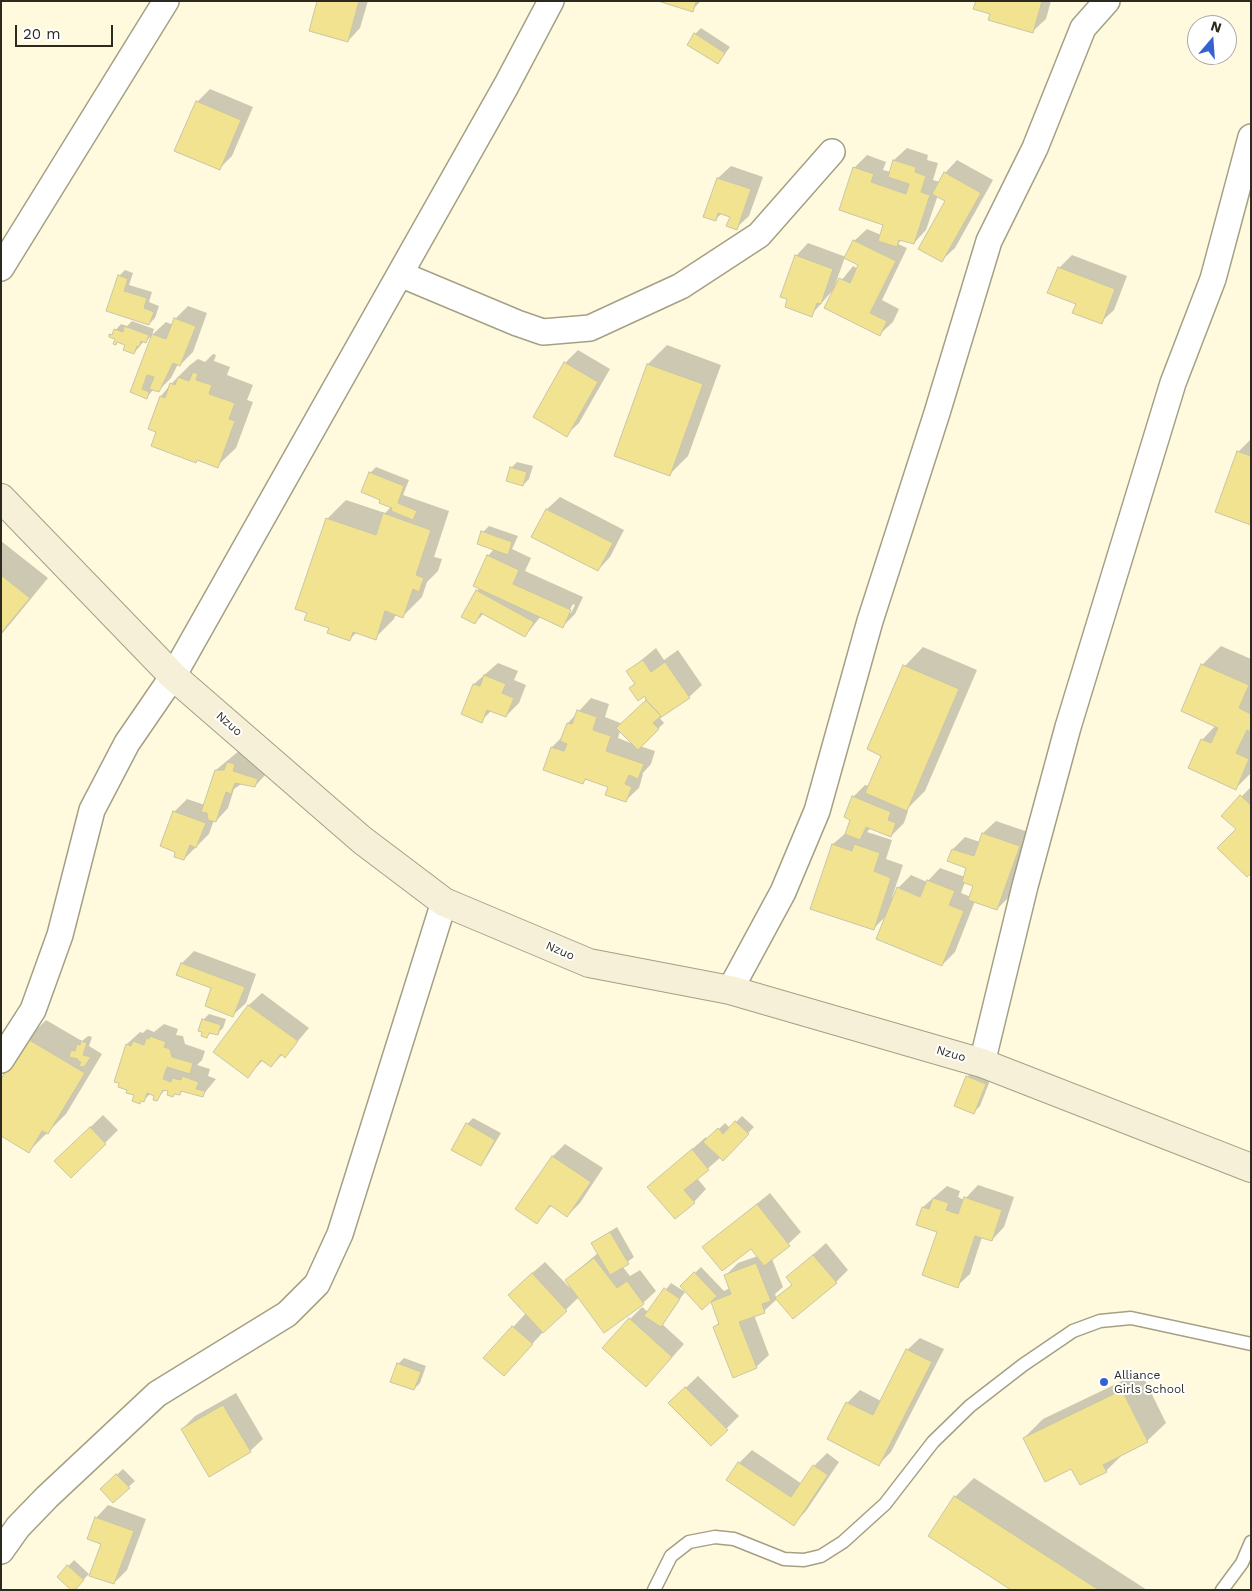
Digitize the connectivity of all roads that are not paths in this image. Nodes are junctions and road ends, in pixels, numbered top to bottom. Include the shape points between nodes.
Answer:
1 (166, 1) edge
2 (551, 1) edge
3 (1107, 1) edge
4 (1251, 137) edge
5 (832, 152) dead end
6 (1, 268) edge
7 (400, 274) junction
8 (1, 498) edge
9 (173, 676) junction
10 (444, 902) junction
11 (730, 990) junction
12 (1, 1060) edge
13 (982, 1063) junction
14 (1251, 1168) edge
15 (1251, 1344) edge
16 (1251, 1542) edge
17 (1, 1551) edge
18 (654, 1590) edge
19 (1222, 1590) edge

1 - 6 street
2 - 7 street
3 - 11 street via 1083,28 1035,148 989,241 938,413 870,620 818,811 783,892
4 - 13 street via 1213,280 1173,383 1068,727
5 - 7 street via 759,235 681,286 590,328 543,332
7 - 9 street
8 - 9 street, Nzuo
9 - 10 street, Nzuo via 362,840
9 - 12 street via 127,743 92,810 60,935 47,972 33,1010
10 - 11 street, Nzuo via 589,963
10 - 17 street via 340,1234 317,1284 287,1314 157,1394 18,1526
11 - 13 street, Nzuo
13 - 14 street, Nzuo
15 - 18 lane via 1131,1318 1100,1321 1073,1331 970,1406 932,1442 884,1504 843,1542 821,1556 804,1560 784,1558 734,1539 715,1537 689,1542 671,1556
16 - 19 lane via 1242,1563

